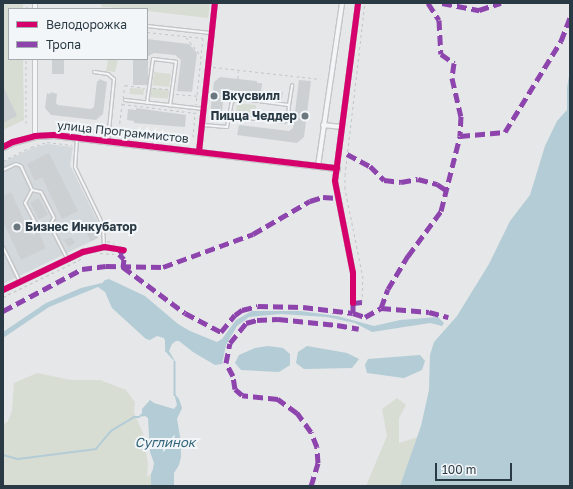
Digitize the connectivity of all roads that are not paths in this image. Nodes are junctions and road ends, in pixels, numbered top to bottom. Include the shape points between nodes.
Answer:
1 (215, 3) edge
2 (342, 3) edge
3 (358, 3) edge
4 (148, 26) edge
5 (212, 33) junction
6 (35, 60) edge
7 (94, 72) dead end
8 (292, 84) dead end
9 (125, 100) dead end
10 (147, 103) junction
11 (290, 105) junction
12 (170, 106) junction
13 (203, 109) junction
14 (230, 116) junction
15 (202, 124) junction
16 (323, 124) junction
17 (342, 127) junction
18 (35, 136) junction
19 (77, 137) junction
20 (108, 141) junction
21 (3, 147) edge
22 (199, 152) junction
23 (318, 166) junction
24 (337, 168) junction
25 (3, 170) edge
26 (32, 190) junction
27 (50, 225) junction
28 (3, 247) edge
29 (104, 247) junction
30 (124, 250) dead end
31 (66, 259) junction
32 (20, 282) junction
33 (3, 290) edge
34 (353, 303) dead end

1 - 5 street
2 - 16 street
3 - 17 street
4 - 5 lane
5 - 13 street
6 - 18 street
7 - 20 lane via 108,74 114,79
8 - 11 lane
9 - 10 lane
10 - 12 lane
10 - 12 lane via 153,59 176,62
11 - 14 lane via 288,120 284,122
11 - 14 lane via 236,98 232,102
12 - 13 lane
13 - 15 street
14 - 15 lane via 229,124 225,127
15 - 22 street
16 - 17 street
16 - 23 street
17 - 24 street
18 - 19 street, улица Программистов
18 - 21 street, улица Программистов
19 - 20 street, улица Программистов
19 - 29 lane via 75,167 102,223
20 - 22 street, улица Программистов
22 - 23 street, улица Программистов
23 - 24 street, улица Программистов
24 - 34 street via 335,181 353,273
25 - 26 lane via 19,165
26 - 27 lane via 41,192 54,218
26 - 27 lane via 25,202 37,226
27 - 31 lane
28 - 32 lane
29 - 30 street
29 - 31 street
31 - 32 street
32 - 33 street

